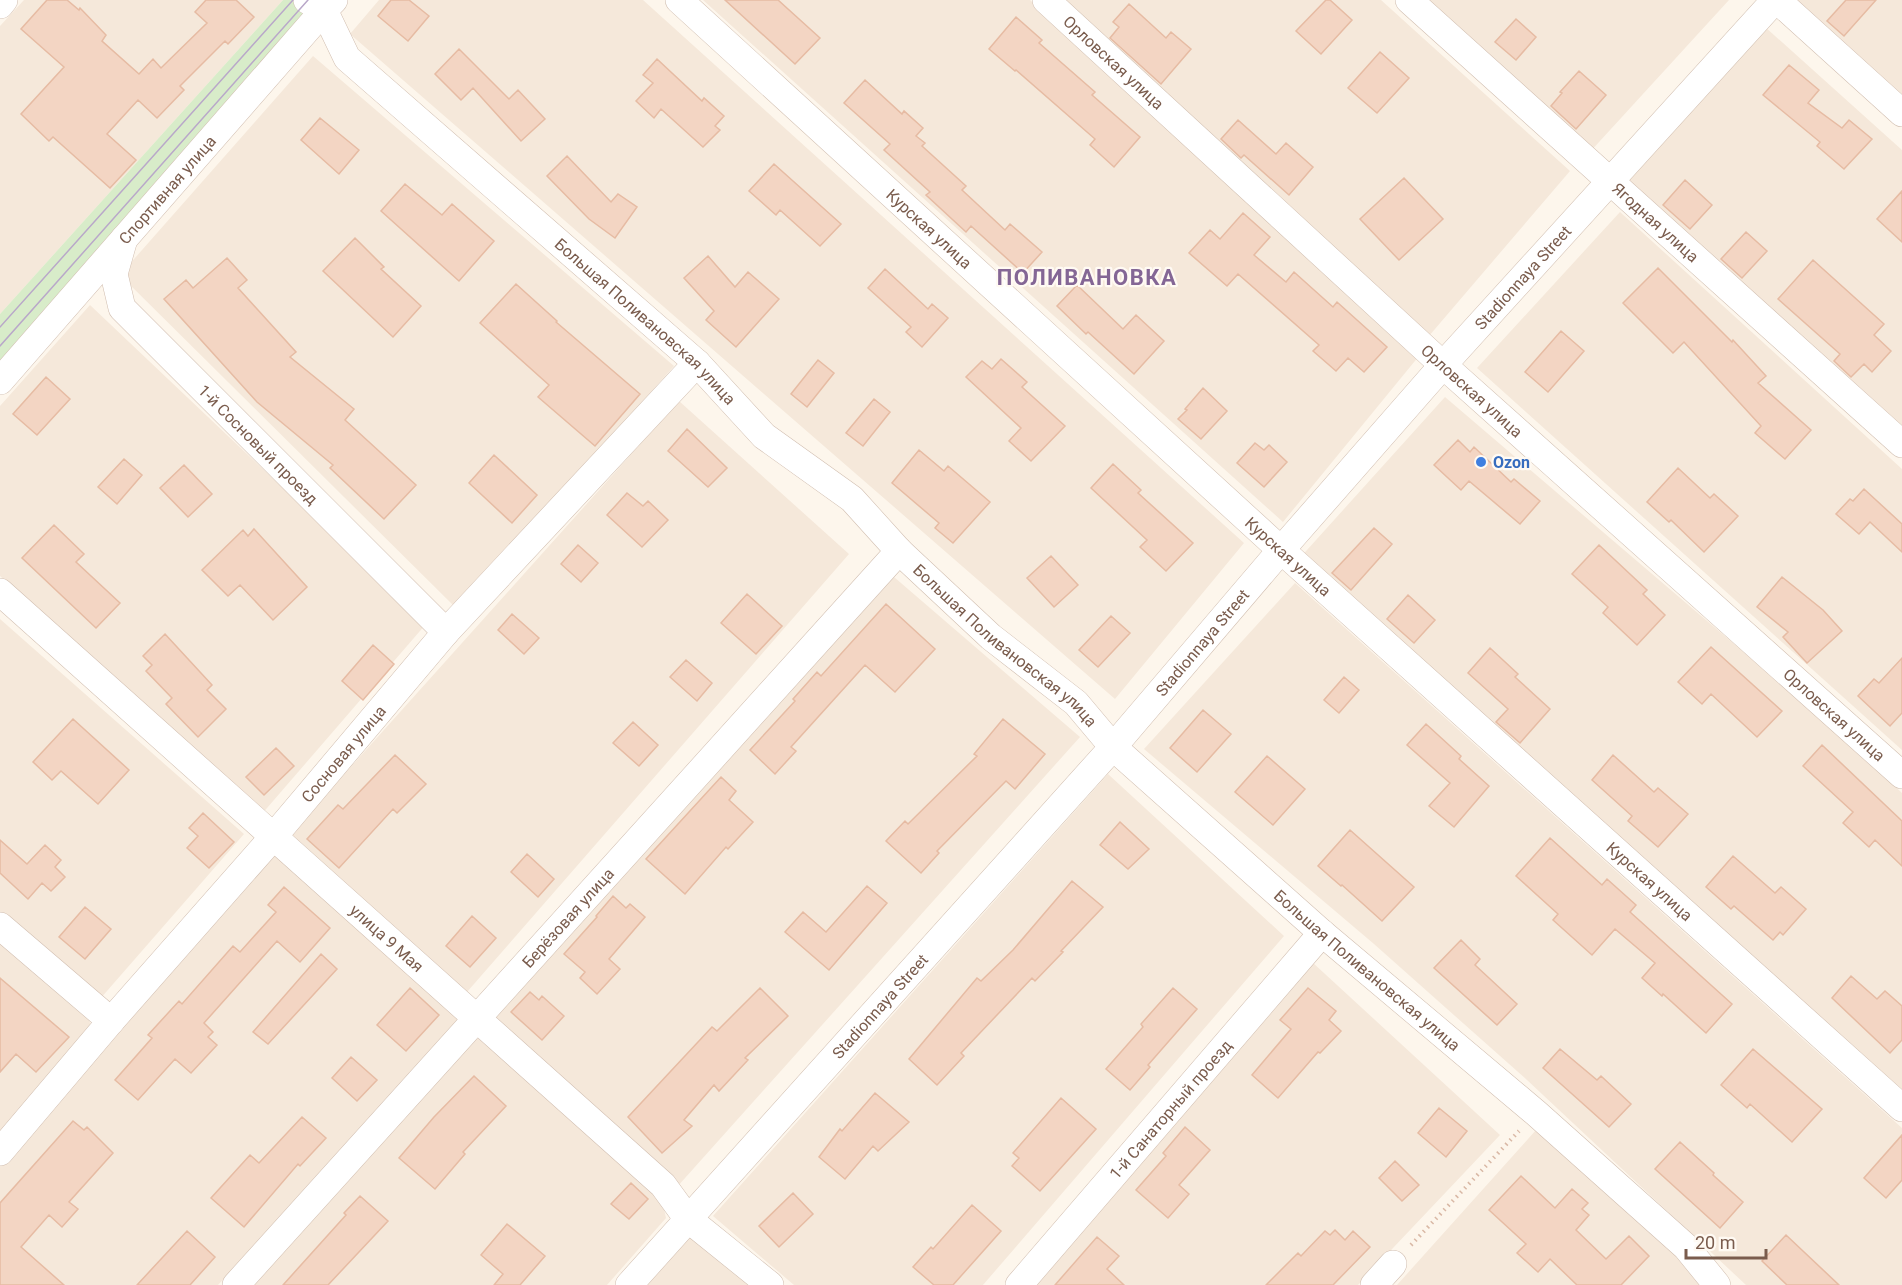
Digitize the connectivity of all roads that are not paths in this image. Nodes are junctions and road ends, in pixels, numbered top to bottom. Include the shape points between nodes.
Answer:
1 (4, 0) edge
2 (679, 0) edge
3 (1046, 0) edge
4 (1409, 0) edge
5 (1776, 0) edge
6 (322, 3) edge
7 (0, 5) edge
8 (1902, 113) edge
9 (1610, 181) junction
10 (124, 239) junction
11 (697, 363) junction
12 (1443, 365) junction
13 (0, 381) edge
14 (1902, 444) edge
15 (899, 550) junction
16 (1281, 550) junction
17 (0, 592) edge
18 (446, 632) junction
19 (1113, 747) junction
20 (1902, 775) edge
21 (274, 836) junction
22 (0, 926) edge
23 (1322, 933) junction
24 (477, 1019) junction
25 (111, 1021) junction
26 (1902, 1108) edge
27 (0, 1152) edge
28 (687, 1218) junction
29 (1393, 1264) road end
30 (236, 1285) edge
31 (629, 1285) edge
32 (770, 1285) edge
33 (1019, 1285) edge
34 (1374, 1285) edge
35 (1717, 1285) edge

1 - 7 street
2 - 16 street, Курская улица
3 - 12 street, Орловская улица
4 - 9 street, Ягодная улица
5 - 8 street
5 - 9 street, Stadionnaya Street
6 - 10 street, Спортивная улица
6 - 11 street, Большая Поливановская улица via 346,58
9 - 12 street, Stadionnaya Street
9 - 14 street, Ягодная улица
10 - 13 street, Спортивная улица
10 - 18 street, 1-й Сосновый проезд via 114,274 122,308
11 - 15 street, Большая Поливановская улица via 764,436 852,499
11 - 18 street, Сосновая улица
12 - 16 street, Stadionnaya Street
12 - 20 street, Орловская улица
15 - 19 street, Большая Поливановская улица via 991,638 1076,703
15 - 24 street, Берёзовая улица
16 - 19 street, Stadionnaya Street
16 - 26 street, Курская улица
17 - 21 street, улица 9 Мая
18 - 21 street, Сосновая улица
19 - 23 street, Большая Поливановская улица
19 - 28 street, Stadionnaya Street
21 - 24 street, улица 9 Мая
21 - 25 street, Сосновая улица
22 - 25 street
23 - 33 street, 1-й Санаторный проезд
23 - 35 street, Большая Поливановская улица via 1536,1113 1686,1247
24 - 28 street, улица 9 Мая via 663,1185
24 - 30 street, Берёзовая улица
25 - 27 street, Сосновая улица
28 - 31 street, Stadionnaya Street
28 - 32 street, улица 9 Мая
29 - 34 street

